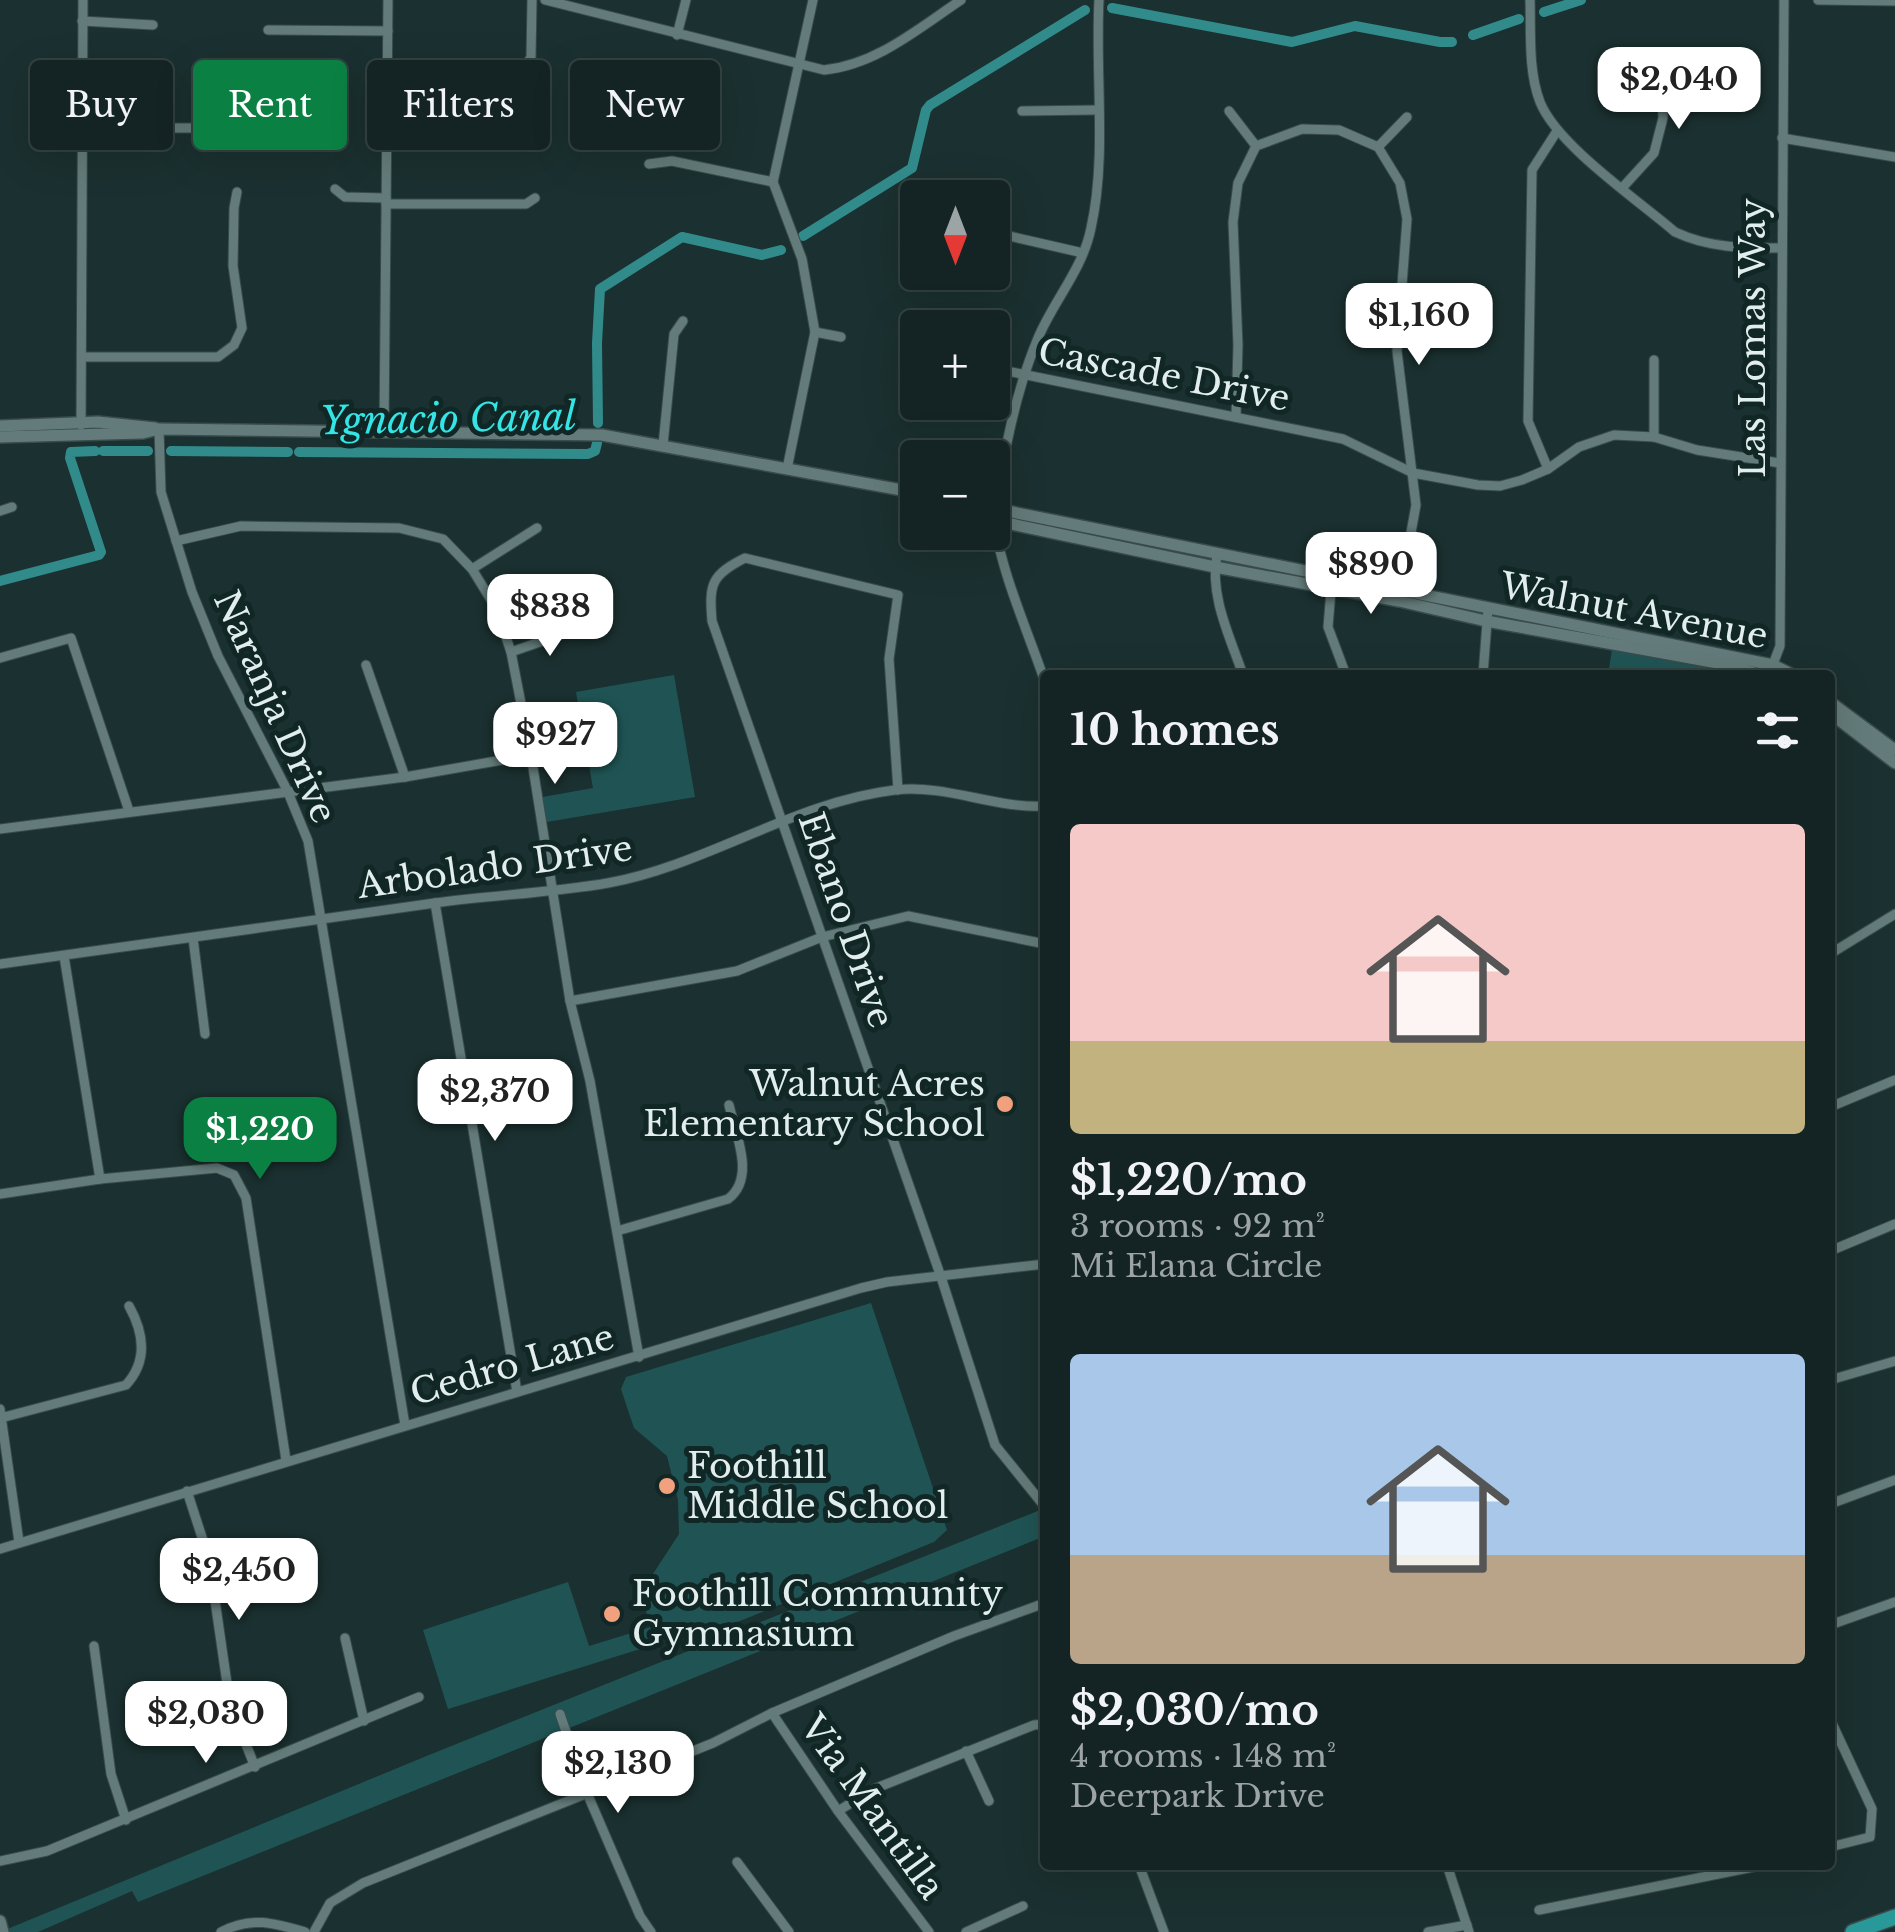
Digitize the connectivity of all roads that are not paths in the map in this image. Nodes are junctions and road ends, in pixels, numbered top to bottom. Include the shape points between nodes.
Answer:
1 (83, 0) edge
2 (388, 0) edge
3 (532, 0) edge
4 (545, 0) edge
5 (686, 0) edge
6 (813, 0) edge
7 (961, 0) edge
8 (1099, 0) edge
9 (1530, 0) edge
10 (1784, 0) edge
11 (1818, 0) edge
12 (1895, 1) edge
13 (82, 21) junction
14 (153, 25) dead end
15 (268, 30) dead end
16 (388, 31) junction
17 (677, 35) junction
18 (1660, 54) dead end
19 (83, 60) edge
20 (529, 60) edge
21 (798, 66) junction
22 (1097, 110) junction
23 (1022, 111) dead end
24 (1229, 111) dead end
25 (1406, 116) dead end
26 (1557, 131) junction
27 (1782, 138) junction
28 (1256, 146) junction
29 (1378, 146) junction
30 (84, 150) edge
31 (1895, 158) edge
32 (650, 164) dead end
33 (773, 182) junction
34 (1623, 187) junction
35 (335, 190) dead end
36 (237, 192) dead end
37 (534, 198) dead end
38 (386, 201) junction
39 (1010, 236) edge
40 (1780, 248) junction
41 (1084, 252) junction
42 (682, 321) dead end
43 (815, 332) junction
44 (841, 337) dead end
45 (82, 357) junction
46 (1654, 360) dead end
47 (1010, 372) edge
48 (1022, 375) junction
49 (1236, 417) junction
50 (0, 426) edge
51 (81, 428) junction
52 (159, 429) junction
53 (384, 430) junction
54 (0, 436) edge
55 (1654, 436) junction
56 (1007, 440) edge
57 (663, 445) junction
58 (1780, 463) junction
59 (1548, 468) junction
60 (787, 470) junction
61 (1413, 473) junction
62 (900, 493) edge
63 (12, 507) dead end
64 (0, 510) edge
65 (1010, 518) edge
66 (537, 528) dead end
67 (176, 542) junction
68 (1001, 550) edge
69 (1216, 561) junction
70 (472, 570) junction
71 (1331, 583) junction
72 (1400, 595) junction
73 (1487, 615) junction
74 (577, 629) dead end
75 (510, 652) junction
76 (0, 658) edge
77 (366, 665) dead end
78 (1041, 670) edge
79 (1241, 670) edge
80 (1344, 670) edge
81 (1483, 670) edge
82 (1739, 670) edge
83 (1771, 670) edge
84 (1835, 706) edge
85 (1835, 717) edge
86 (1895, 750) edge
87 (531, 755) junction
88 (1895, 763) edge
89 (405, 777) junction
90 (288, 790) junction
91 (898, 790) junction
92 (1040, 806) edge
93 (129, 811) junction
94 (783, 822) junction
95 (0, 829) edge
96 (553, 889) junction
97 (436, 903) junction
98 (1895, 914) edge
99 (320, 920) junction
100 (822, 937) junction
101 (193, 938) junction
102 (1040, 943) edge
103 (1835, 951) edge
104 (64, 956) junction
105 (0, 964) edge
106 (570, 1000) junction
107 (205, 1034) dead end
108 (1895, 1080) edge
109 (729, 1105) dead end
110 (1835, 1105) edge
111 (100, 1179) junction
112 (0, 1194) edge
113 (1895, 1224) edge
114 (616, 1231) junction
115 (1835, 1249) edge
116 (1040, 1265) edge
117 (941, 1277) junction
118 (129, 1306) dead end
119 (639, 1357) junction
120 (1895, 1361) edge
121 (1835, 1379) edge
122 (517, 1392) junction
123 (1, 1413) edge
124 (404, 1425) junction
125 (286, 1460) junction
126 (1895, 1480) edge
127 (188, 1491) junction
128 (1040, 1501) edge
129 (1835, 1502) edge
130 (19, 1542) junction
131 (0, 1549) edge
132 (1895, 1602) edge
133 (1040, 1604) edge
134 (1835, 1623) edge
135 (345, 1638) dead end
136 (94, 1646) dead end
137 (418, 1697) dead end
138 (772, 1713) junction
139 (560, 1714) dead end
140 (364, 1722) junction
141 (1040, 1726) edge
142 (1835, 1730) edge
143 (966, 1751) junction
144 (255, 1768) junction
145 (587, 1793) junction
146 (989, 1801) dead end
147 (838, 1811) junction
148 (126, 1820) junction
149 (1870, 1837) junction
150 (1835, 1846) edge
151 (1882, 1846) dead end
152 (0, 1860) edge
153 (738, 1862) dead end
154 (1142, 1870) edge
155 (1449, 1870) edge
156 (1737, 1870) edge
157 (1023, 1906) dead end
158 (1539, 1910) dead end
159 (1895, 1919) edge
160 (0, 1921) edge
161 (1468, 1928) edge
162 (3, 1932) edge
163 (222, 1932) edge
164 (304, 1932) edge
165 (314, 1932) edge
166 (651, 1932) edge
167 (789, 1932) edge
168 (929, 1932) edge
169 (966, 1932) edge
170 (1164, 1932) edge
171 (1428, 1932) edge
172 (1852, 1932) edge
173 (1882, 1932) edge

1 - 13 street
2 - 16 street
3 - 20 street
4 - 17 street
5 - 17 street
6 - 21 street
7 - 21 street via 856,63 824,70
8 - 22 street
9 - 26 street via 1533,74
10 - 27 street, Las Lomas Way
11 - 12 street
13 - 14 street
13 - 19 street
15 - 16 street
16 - 38 street
17 - 21 street
18 - 34 street via 1663,118 1654,153
21 - 33 street
22 - 23 street
22 - 41 street via 1095,208
24 - 28 street
25 - 29 street
26 - 34 street
26 - 59 street via 1532,170 1528,421
27 - 31 street
27 - 40 street, Las Lomas Way
28 - 29 street via 1302,128 1339,130
28 - 49 street via 1238,182 1233,222
29 - 61 street via 1400,184 1407,218 1397,351
30 - 45 street
32 - 33 street via 672,161
33 - 43 street via 802,260
34 - 40 street via 1695,241
35 - 38 street
36 - 45 street via 233,266 242,328 234,345 218,357
37 - 38 street via 526,204
38 - 53 street
39 - 41 street
40 - 58 street, Las Lomas Way
41 - 48 street
42 - 57 street via 674,334
43 - 44 street
43 - 60 street
45 - 51 street
46 - 55 street
47 - 48 street, Cascade Drive
48 - 49 street, Cascade Drive
48 - 56 street
49 - 61 street, Cascade Drive via 1343,439
50 - 51 street
51 - 52 street
51 - 54 street
52 - 53 street
52 - 67 street, Naranja Drive via 161,492
53 - 57 street via 588,434
55 - 58 street, Cascade Drive
55 - 59 street, Cascade Drive via 1614,435
57 - 60 street
58 - 83 street, Las Lomas Way via 1780,646
59 - 61 street, Cascade Drive via 1500,486
60 - 62 street
61 - 72 street via 1416,505
63 - 64 street
65 - 69 street, Walnut Avenue
66 - 70 street
67 - 70 street via 240,526 399,528 444,539
67 - 90 street, Naranja Drive via 218,656
68 - 78 street
69 - 71 street, Walnut Avenue
69 - 79 street via 1218,599
70 - 75 street via 496,608
71 - 72 street, Walnut Avenue
71 - 80 street via 1328,626
72 - 73 street, Walnut Avenue
73 - 81 street
73 - 82 street, Walnut Avenue
73 - 83 street, Walnut Avenue
74 - 75 street
75 - 87 street
76 - 93 street via 71,638
77 - 89 street
84 - 86 street
85 - 88 street
87 - 89 street
87 - 96 street
89 - 90 street
90 - 93 street
90 - 99 street, Naranja Drive via 308,841
91 - 92 street, Arbolado Drive
91 - 94 street, Arbolado Drive via 849,798
91 - 94 street, Ebano Drive via 889,659 898,595 746,558 724,568 710,588 712,621
93 - 95 street
94 - 96 street, Arbolado Drive via 635,877
94 - 100 street, Ebano Drive
96 - 97 street, Arbolado Drive
96 - 106 street
97 - 99 street, Arbolado Drive
97 - 122 street
98 - 103 street
99 - 101 street, Arbolado Drive
99 - 124 street, Naranja Drive
100 - 102 street via 908,916
100 - 106 street via 737,971
100 - 117 street, Ebano Drive
101 - 104 street, Arbolado Drive
101 - 107 street
104 - 105 street, Arbolado Drive
104 - 111 street
106 - 114 street
108 - 110 street
109 - 114 street via 744,1176 738,1192
111 - 112 street
111 - 125 street via 217,1168 234,1175 246,1198
113 - 115 street
114 - 119 street
116 - 117 street, Cedro Lane
117 - 119 street, Cedro Lane via 862,1288
117 - 128 street, Ebano Drive via 995,1445
118 - 123 street via 142,1356 126,1385
119 - 122 street, Cedro Lane
120 - 121 street
122 - 124 street, Cedro Lane
123 - 130 street
124 - 125 street, Cedro Lane
125 - 127 street, Cedro Lane
126 - 129 street
127 - 130 street, Cedro Lane
127 - 144 street via 209,1559 230,1704
130 - 131 street, Cedro Lane
132 - 134 street
133 - 138 street
135 - 140 street
136 - 148 street via 111,1774
137 - 140 street
138 - 145 street
138 - 147 street, Via Mantilla
139 - 145 street
140 - 144 street
141 - 143 street
142 - 149 street via 1872,1809
143 - 146 street
143 - 147 street
144 - 148 street
145 - 165 street via 363,1883 330,1903
145 - 166 street
147 - 168 street, Via Mantilla
148 - 152 street via 47,1851
149 - 150 street
149 - 151 street
153 - 167 street
154 - 170 street
155 - 161 street
156 - 158 street
157 - 169 street
159 - 172 highway
159 - 173 street
160 - 162 street
161 - 171 street
163 - 164 street via 263,1920

